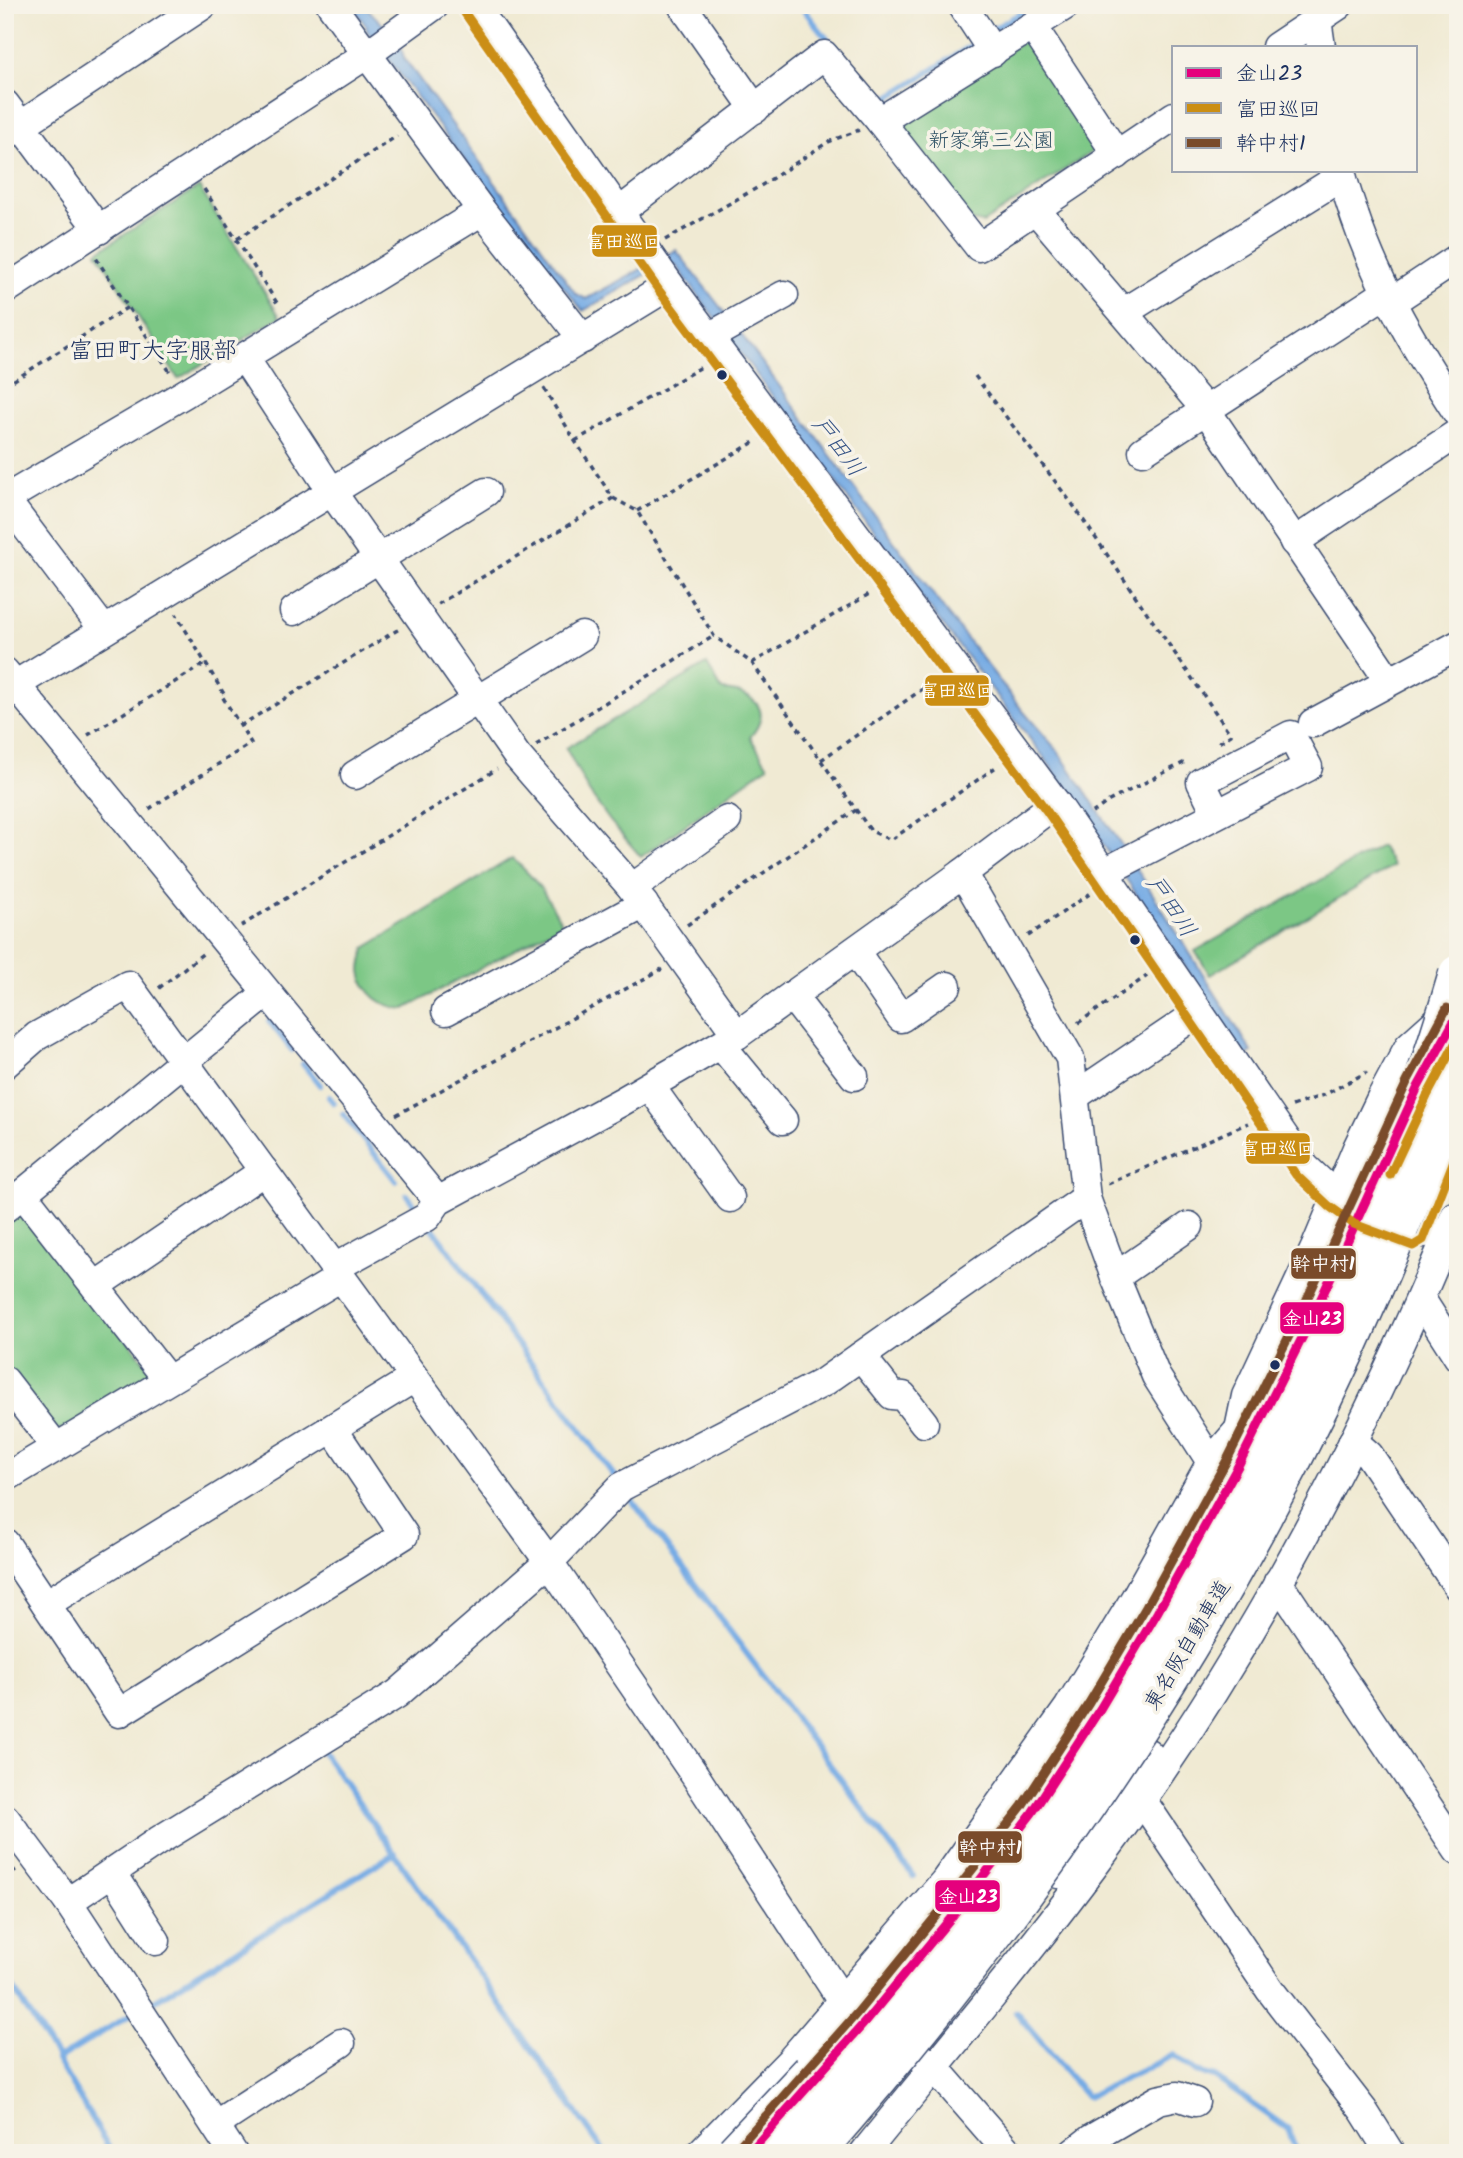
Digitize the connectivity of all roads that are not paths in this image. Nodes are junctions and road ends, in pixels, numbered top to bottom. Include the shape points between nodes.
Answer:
1 (203, 5) edge
2 (331, 5) edge
3 (435, 5) edge
4 (474, 5) edge
5 (682, 5) edge
6 (962, 5) edge
7 (1066, 5) edge
8 (1323, 19) edge
9 (1033, 27) junction
10 (381, 45) junction
11 (1278, 46) edge
12 (993, 52) junction
13 (755, 109) junction
14 (1172, 117) edge
15 (880, 121) junction
16 (11, 122) edge
17 (1116, 155) junction
18 (1341, 173) edge
19 (1034, 209) junction
20 (482, 211) junction
21 (619, 212) junction
22 (95, 241) junction
23 (1458, 258) edge
24 (658, 268) junction
25 (5, 290) edge
26 (784, 295) dead end
27 (1388, 298) junction
28 (1124, 312) junction
29 (719, 338) junction
30 (583, 339) junction
31 (244, 357) junction
32 (1206, 410) junction
33 (1458, 414) edge
34 (1458, 433) edge
35 (1143, 451) dead end
36 (332, 492) junction
37 (486, 492) dead end
38 (1294, 541) junction
39 (379, 558) junction
40 (294, 611) dead end
41 (104, 630) junction
42 (582, 636) dead end
43 (1458, 645) edge
44 (10, 678) edge
45 (1389, 681) junction
46 (478, 700) junction
47 (1313, 723) dead end
48 (355, 775) dead end
49 (1056, 803) junction
50 (1217, 814) dead end
51 (727, 820) dead end
52 (1112, 871) junction
53 (963, 873) junction
54 (638, 896) junction
55 (855, 951) junction
56 (1458, 974) edge
57 (947, 986) dead end
58 (267, 993) junction
59 (792, 996) junction
60 (1458, 1002) edge
61 (446, 1011) dead end
62 (1198, 1013) junction
63 (729, 1040) junction
64 (184, 1062) junction
65 (5, 1064) edge
66 (854, 1076) dead end
67 (1458, 1076) edge
68 (650, 1086) junction
69 (1074, 1096) junction
70 (783, 1120) dead end
71 (1458, 1141) edge
72 (264, 1171) junction
73 (730, 1198) dead end
74 (1086, 1198) junction
75 (1337, 1198) junction
76 (14, 1201) edge
77 (438, 1201) junction
78 (1455, 1224) edge
79 (1189, 1226) dead end
80 (337, 1272) junction
81 (1115, 1278) junction
82 (1328, 1283) dead end
83 (95, 1286) junction
84 (1421, 1299) junction
85 (1272, 1343) junction
86 (861, 1356) junction
87 (1458, 1357) edge
88 (414, 1378) junction
89 (168, 1380) junction
90 (5, 1381) edge
91 (924, 1423) dead end
92 (332, 1429) junction
93 (1353, 1441) junction
94 (56, 1447) junction
95 (1221, 1471) junction
96 (5, 1478) edge
97 (5, 1543) edge
98 (549, 1562) junction
99 (1278, 1583) junction
100 (1458, 1587) edge
101 (46, 1604) junction
102 (1138, 1668) junction
103 (1142, 1800) junction
104 (5, 1818) edge
105 (1458, 1851) edge
106 (1059, 1870) joint
107 (112, 1872) junction
108 (68, 1902) junction
109 (1048, 1928) junction
110 (156, 1941) dead end
111 (1028, 1952) junction
112 (977, 1980) dead end
113 (843, 2002) junction
114 (341, 2043) dead end
115 (934, 2067) junction
116 (1195, 2102) dead end
117 (215, 2125) junction
118 (233, 2153) edge
119 (700, 2153) edge
120 (736, 2153) edge
121 (775, 2153) edge
122 (814, 2153) edge
123 (864, 2153) edge
124 (1009, 2153) edge
125 (1073, 2153) edge
126 (1390, 2153) edge

1 - 16 street
2 - 10 street
3 - 10 street
4 - 21 street
5 - 13 street
6 - 12 street
7 - 9 street
8 - 11 street
9 - 12 street
9 - 17 street
10 - 20 street
10 - 22 street
12 - 15 street
13 - 15 street via 824,55
13 - 21 street
14 - 17 street
15 - 19 street via 979,247
16 - 22 street
17 - 19 street
18 - 27 street
18 - 28 street
19 - 28 street
20 - 30 street
20 - 31 street
21 - 24 street
22 - 25 street
23 - 27 street
24 - 29 street
24 - 30 street
26 - 29 street
27 - 32 street
27 - 33 street
28 - 32 street
29 - 49 street
30 - 36 street
31 - 36 street
31 - 41 street via 5,499
32 - 35 street
32 - 38 street
34 - 38 street
36 - 39 street
36 - 41 street
37 - 39 street
38 - 45 street
39 - 40 street
39 - 46 street
41 - 44 street
42 - 46 street
43 - 45 street
44 - 58 street via 228,935
45 - 47 street
46 - 48 street
46 - 54 street via 517,756
49 - 52 street
49 - 53 street
50 - 52 street
51 - 54 street
52 - 62 street
53 - 55 street
53 - 69 street via 1070,1058
54 - 61 street
54 - 63 street via 676,948
55 - 57 street via 901,1018
55 - 59 street
56 - 102 highway, 東名阪自動車道, bridge via 1398,1156 1334,1308 1236,1501
58 - 64 street
58 - 77 street
59 - 63 street
59 - 66 street
60 - 75 street via 1409,1046
62 - 69 street
62 - 75 street via 1305,1167
63 - 68 street
63 - 70 street
64 - 65 street via 128,985 37,1036
64 - 72 street
64 - 76 street
67 - 122 highway, 東名阪自動車道, bridge via 1359,1321 1270,1505 1216,1600 1120,1755 1019,1900 915,2035
68 - 73 street
68 - 77 street
69 - 74 street
71 - 106 highway via 1382,1331 1277,1536 1145,1757
72 - 80 street
72 - 83 street
74 - 81 street
74 - 86 street
75 - 78 street via 1360,1213 1412,1234
75 - 85 street
76 - 83 street
77 - 80 street via 427,1217
78 - 84 street
79 - 81 street
80 - 88 street
80 - 89 street
81 - 95 street via 1156,1377
82 - 85 street
83 - 89 street
84 - 87 street
84 - 93 street
85 - 95 street via 1246,1396
86 - 91 street via 892,1395 903,1396
86 - 98 street via 824,1382 621,1487
88 - 92 street
88 - 98 street
89 - 94 street
90 - 94 street
92 - 101 street
92 - 101 street via 404,1535 119,1713
93 - 99 street
93 - 100 street via 1369,1455
94 - 96 street
95 - 113 street via 1068,1708 944,1882
97 - 101 street
98 - 107 street via 397,1694
98 - 113 street
99 - 103 street
99 - 105 street
102 - 120 highway, bridge via 985,1867 813,2070
102 - 121 highway, 東名阪自動車道, bridge via 991,1889 891,2018
103 - 109 street
103 - 126 street via 1270,1990 1363,2110
104 - 108 street
106 - 109 street
107 - 108 street
107 - 110 street
108 - 117 street
109 - 111 street
111 - 112 street
111 - 115 street
113 - 115 street
113 - 119 street
114 - 117 street
115 - 123 street
115 - 124 street
116 - 125 street via 1177,2096 1158,2100
117 - 118 street

